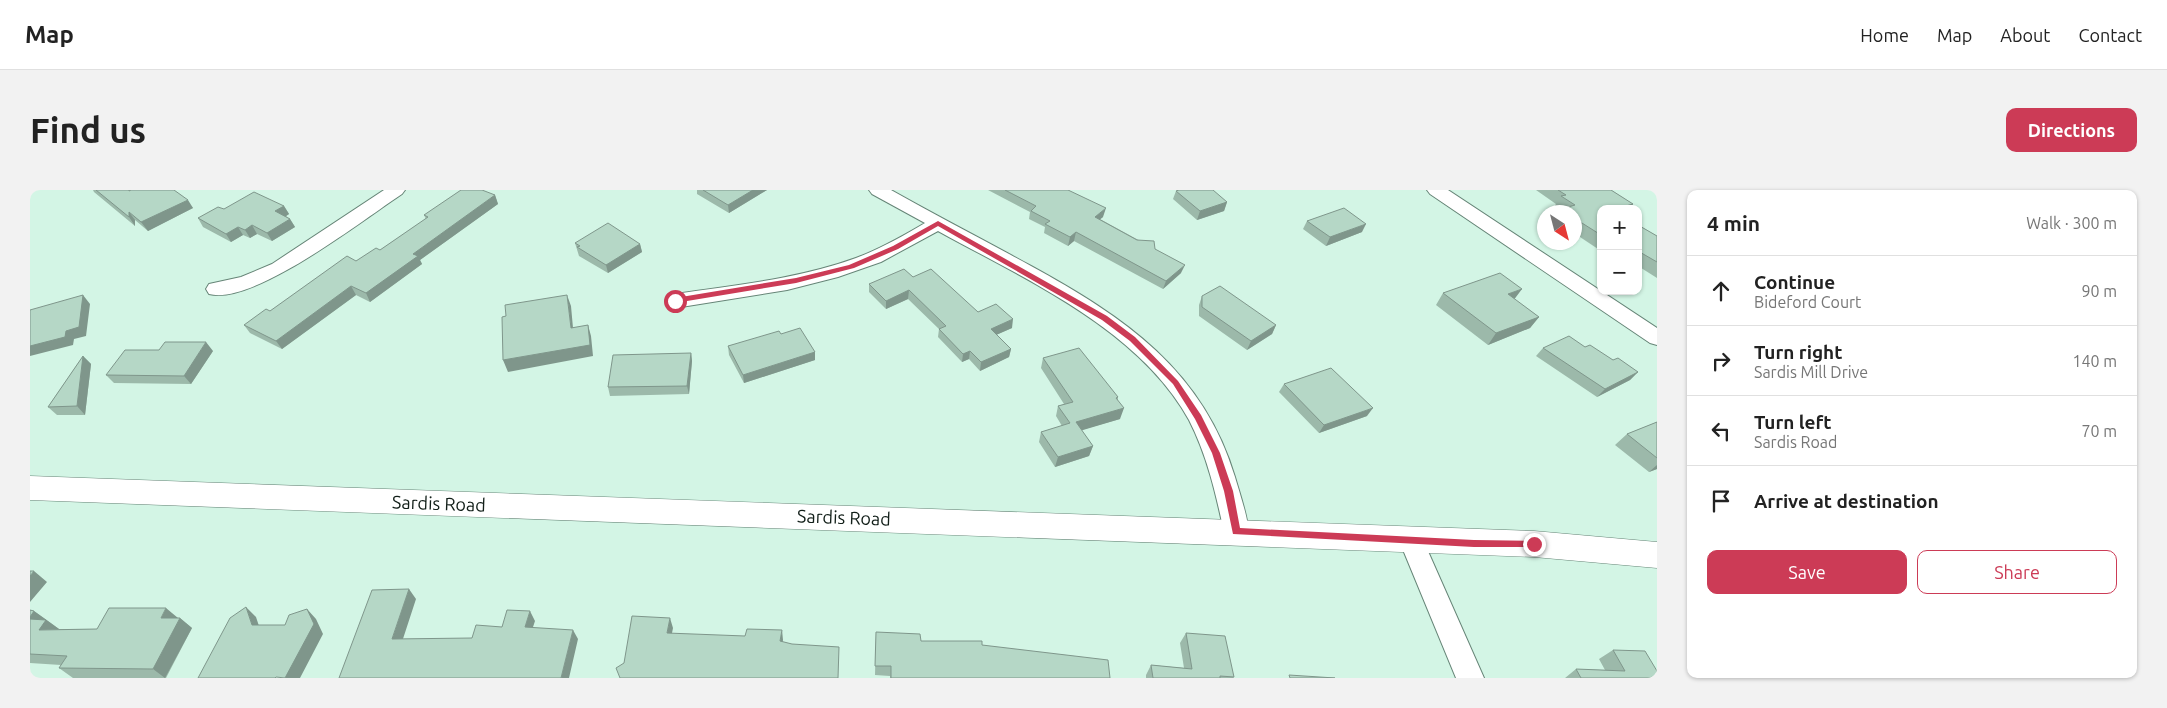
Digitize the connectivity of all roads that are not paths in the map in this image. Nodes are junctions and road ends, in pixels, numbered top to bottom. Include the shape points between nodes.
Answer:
1 (878, 190) edge
2 (1436, 190) edge
3 (387, 191) edge
4 (938, 223) junction
5 (216, 289) dead end
6 (675, 301) dead end
7 (1657, 338) edge
8 (30, 488) edge
9 (1236, 532) junction
10 (1411, 540) junction
11 (1657, 555) edge
12 (1470, 678) edge

1 - 4 street
2 - 7 street
3 - 5 street via 279,268 246,282
4 - 6 street via 896,248 842,269
4 - 9 street via 1105,318 1133,339 1175,382 1216,453
8 - 9 main road, Sardis Road
9 - 10 main road, Sardis Road
10 - 11 main road, Sardis Road via 1534,544
10 - 12 street

